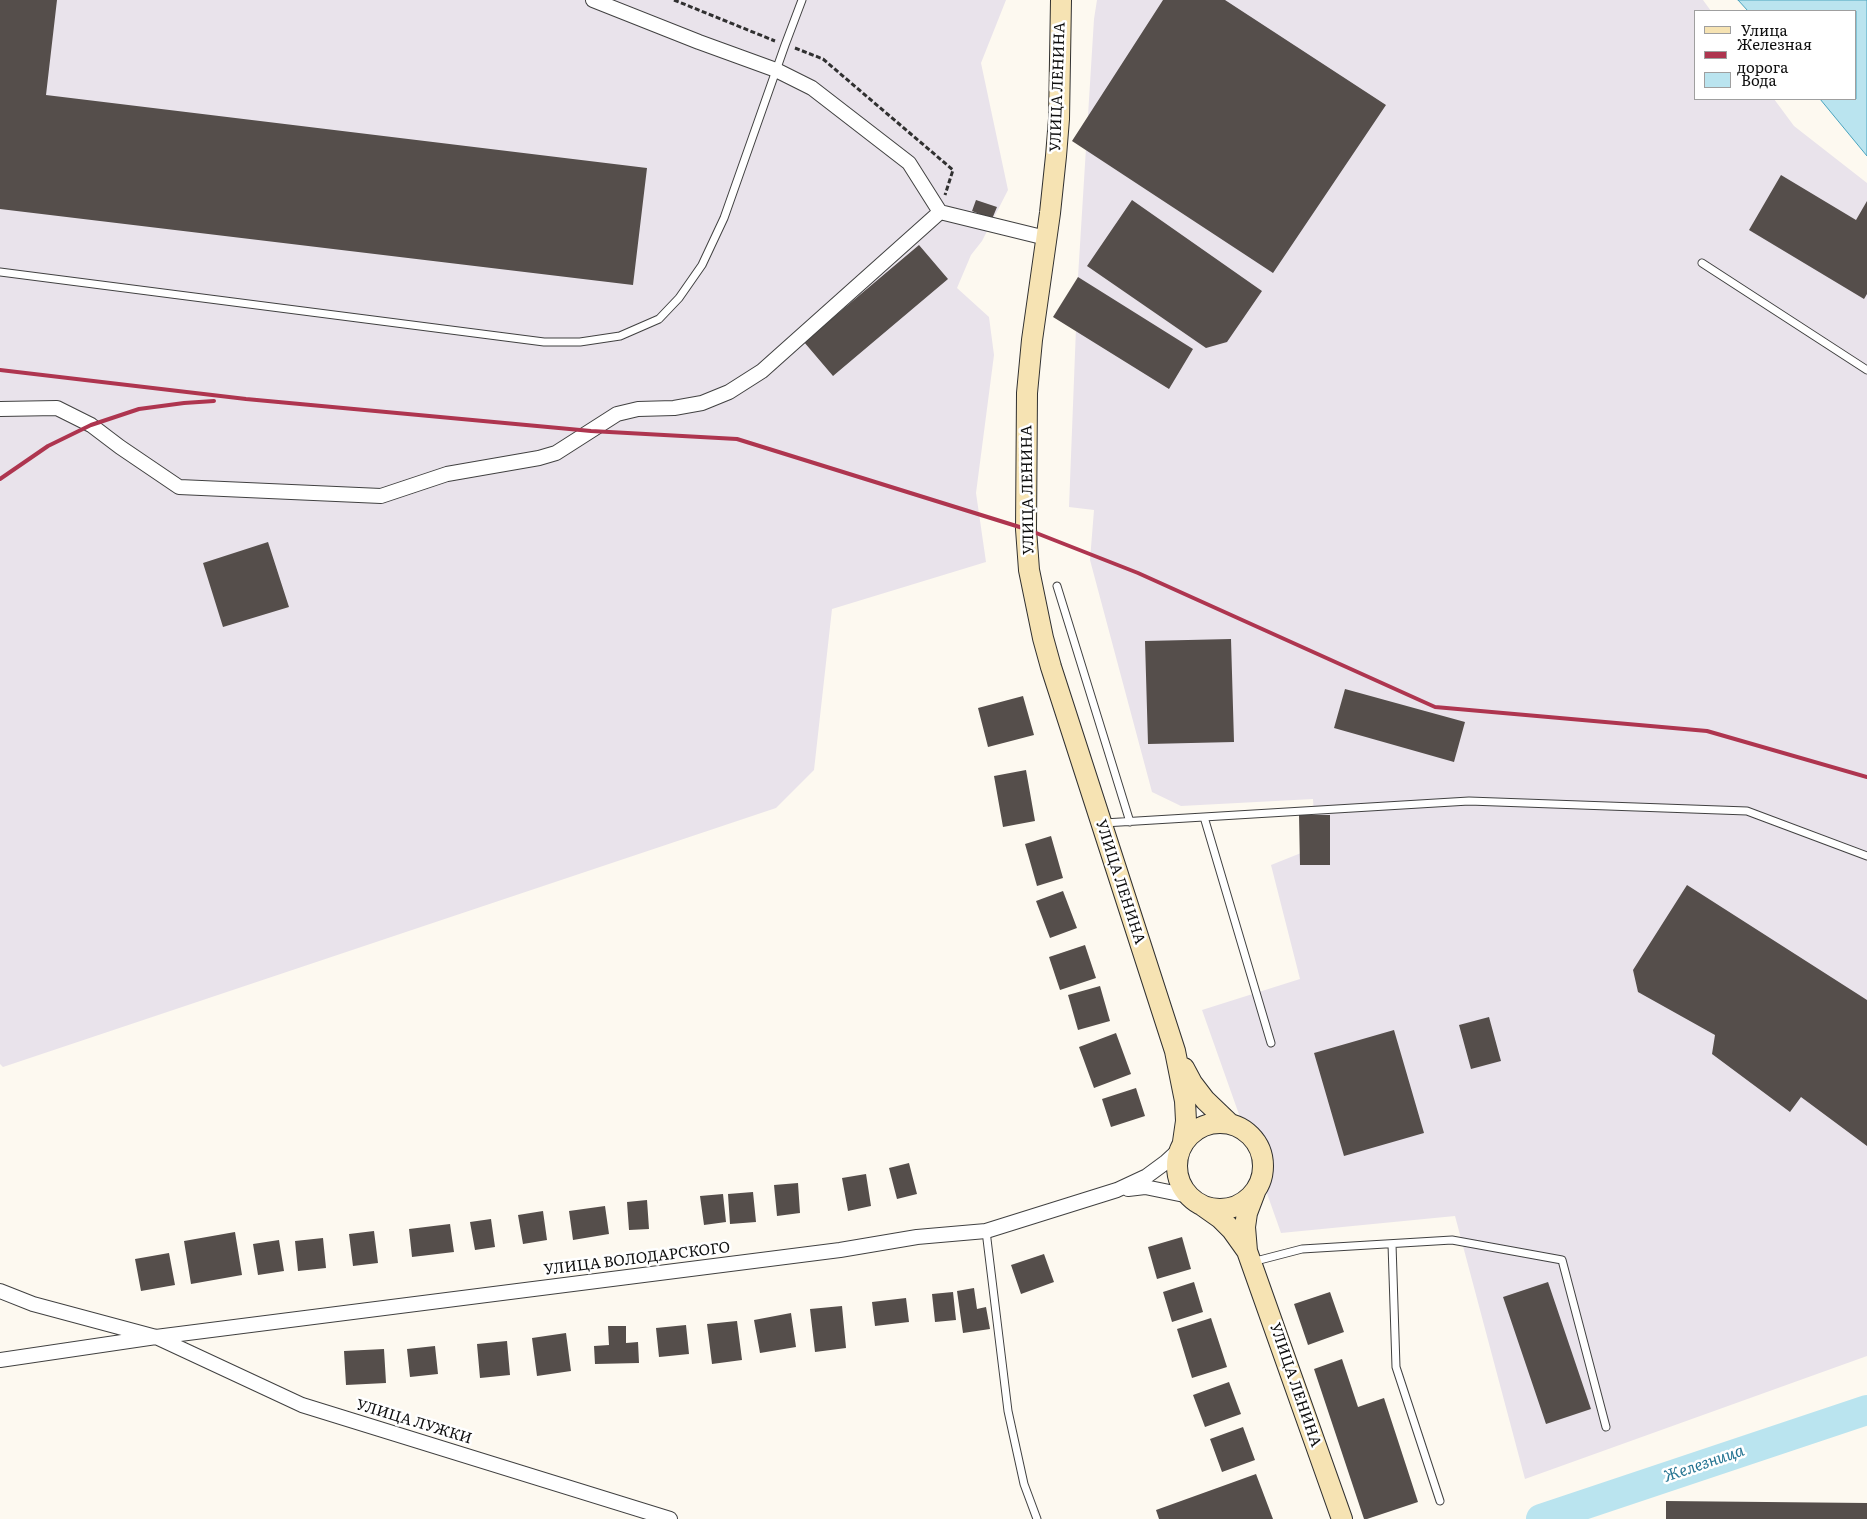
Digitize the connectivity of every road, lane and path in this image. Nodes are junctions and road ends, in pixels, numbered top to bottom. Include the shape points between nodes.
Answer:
1 (593, 0) edge
2 (802, 0) edge
3 (1061, 0) edge
4 (776, 70) junction
5 (940, 212) junction
6 (1046, 238) junction
7 (1702, 263) dead end
8 (0, 272) edge
9 (1867, 370) edge
10 (0, 409) edge
11 (1057, 586) dead end
12 (1204, 818) junction
13 (1130, 822) junction
14 (1101, 824) junction
15 (1867, 856) edge
16 (1271, 1043) dead end
17 (1175, 1051) junction
18 (1230, 1123) junction
19 (1181, 1146) junction
20 (1117, 1190) junction
21 (1255, 1192) junction
22 (1196, 1202) junction
23 (986, 1231) junction
24 (1392, 1244) junction
25 (1249, 1256) junction
26 (0, 1291) edge
27 (156, 1337) junction
28 (0, 1360) edge
29 (1606, 1427) dead end
30 (1440, 1501) dead end
31 (670, 1519) edge
32 (1037, 1519) edge
33 (1342, 1519) edge

1 - 4 street
2 - 4 lane
3 - 6 street, УЛИЦА ЛЕНИНА via 1059,119
4 - 5 street via 812,88 909,163
4 - 8 lane via 724,218 702,265 679,298 659,319 620,336 580,342 544,342
5 - 6 street
5 - 10 street via 762,371 729,392 702,403 617,414 556,453 447,474 381,496 179,487 91,425 57,408
6 - 14 street, УЛИЦА ЛЕНИНА via 1027,392 1026,529 1036,606 1048,657
7 - 9 lane
11 - 13 lane
12 - 13 lane
12 - 15 lane via 1469,802 1747,811
12 - 16 lane
13 - 14 lane
14 - 17 street, УЛИЦА ЛЕНИНА
17 - 18 street via 1192,1083
17 - 19 street via 1185,1100 1186,1121
18 - 19 street via 1203,1125 1192,1132
18 - 21 street via 1254,1138 1261,1151 1261,1179
19 - 20 street via 1147,1176
19 - 22 street via 1176,1162 1177,1174 1181,1186
20 - 22 street via 1146,1187
20 - 23 street, УЛИЦА ВОЛОДАРСКОГО
21 - 22 street via 1232,1208 1217,1210
21 - 25 street via 1245,1227
22 - 25 street via 1232,1230
23 - 27 street, УЛИЦА ВОЛОДАРСКОГО via 917,1237
23 - 32 lane via 1008,1411 1024,1484
24 - 25 lane via 1302,1249
24 - 29 lane via 1452,1240 1562,1260
24 - 30 lane via 1396,1367
25 - 33 street, УЛИЦА ЛЕНИНА
26 - 27 street via 33,1304
27 - 28 street, УЛИЦА ВОЛОДАРСКОГО
27 - 31 street, УЛИЦА ЛУЖКИ via 302,1405

